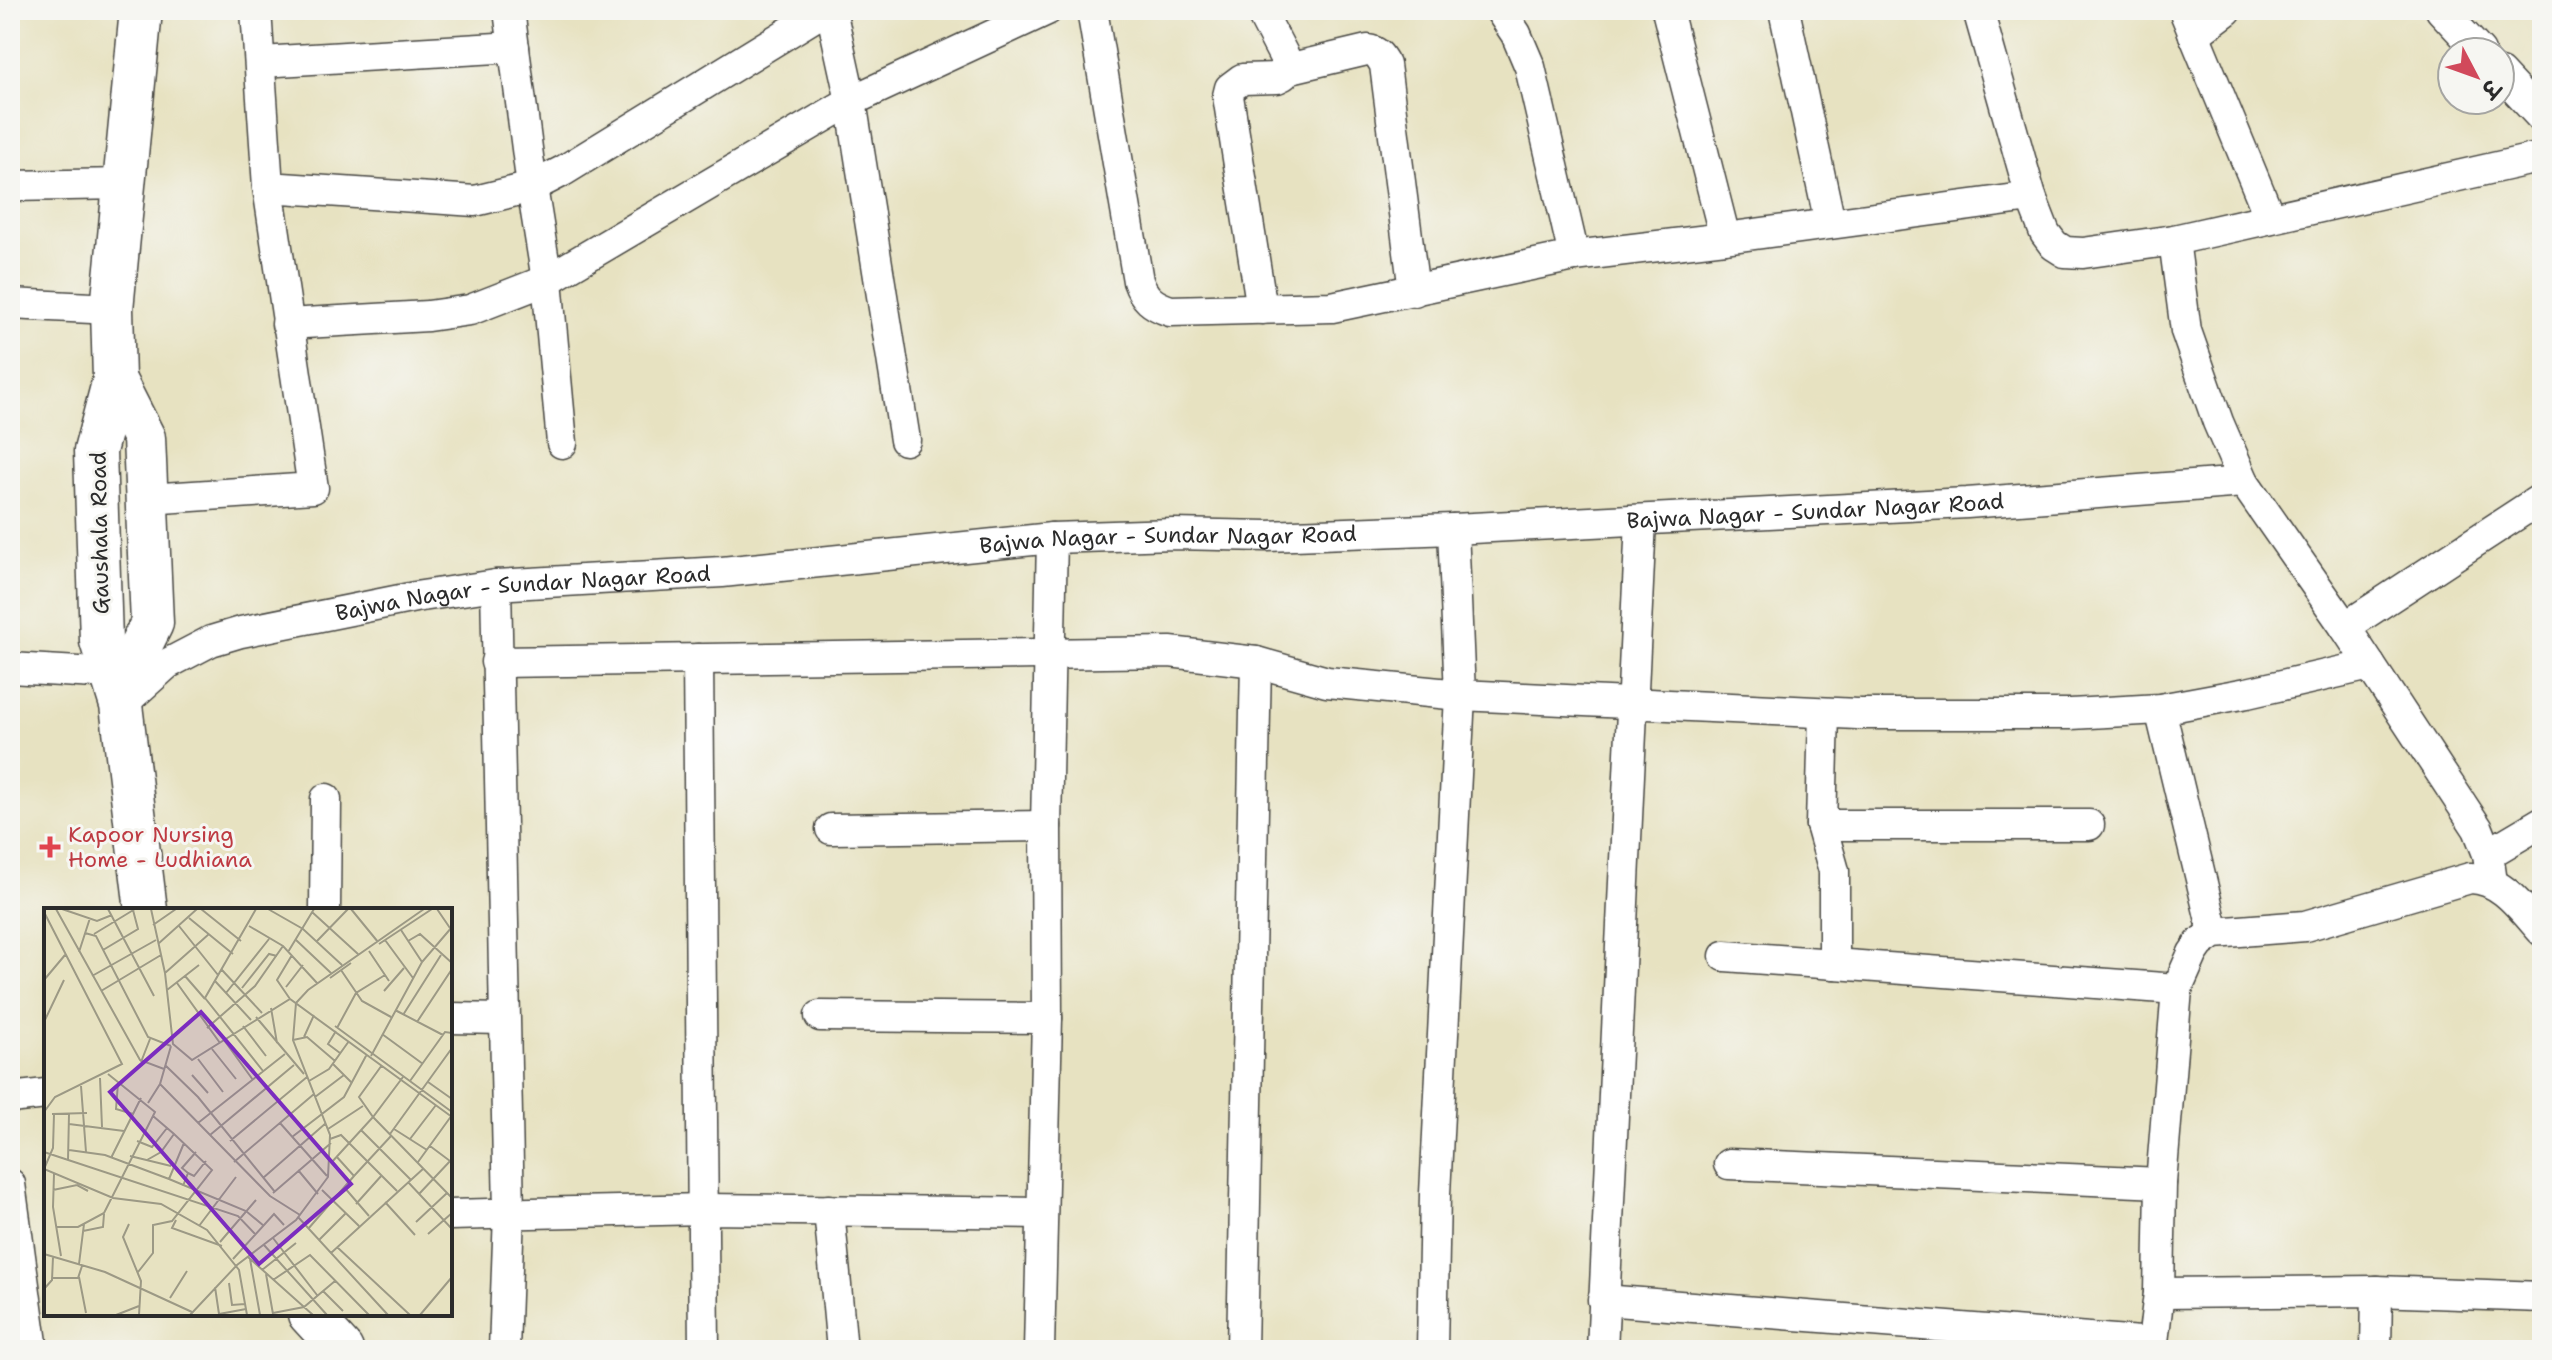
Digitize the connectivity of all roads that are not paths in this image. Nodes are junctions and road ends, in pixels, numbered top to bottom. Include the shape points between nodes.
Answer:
1 (141, 10) edge
2 (256, 10) edge
3 (509, 10) edge
4 (825, 10) edge
5 (831, 10) edge
6 (1047, 10) edge
7 (1092, 10) edge
8 (1260, 10) edge
9 (1500, 10) edge
10 (1667, 10) edge
11 (1784, 10) edge
12 (1978, 10) edge
13 (2227, 10) edge
14 (2441, 10) edge
15 (2189, 22) edge
16 (2465, 36) edge
17 (514, 47) junction
18 (261, 62) junction
19 (1287, 69) junction
20 (2516, 90) edge
21 (851, 101) junction
22 (2542, 118) edge
23 (2542, 157) edge
24 (125, 184) junction
25 (10, 186) edge
26 (268, 187) junction
27 (532, 187) junction
28 (2031, 197) junction
29 (2270, 218) junction
30 (1830, 223) junction
31 (1725, 238) junction
32 (2174, 240) junction
33 (1574, 256) junction
34 (547, 280) junction
35 (1414, 291) junction
36 (10, 304) edge
37 (112, 309) junction
38 (1262, 309) junction
39 (287, 324) junction
40 (114, 379) junction
41 (905, 440) dead end
42 (562, 443) dead end
43 (2244, 482) junction
44 (2542, 498) edge
45 (147, 499) junction
46 (1641, 520) junction
47 (1453, 529) junction
48 (1052, 538) junction
49 (496, 585) junction
50 (2345, 627) junction
51 (1049, 654) junction
52 (698, 659) junction
53 (496, 662) junction
54 (1256, 662) junction
55 (2370, 665) junction
56 (10, 668) edge
57 (113, 678) junction
58 (1460, 695) junction
59 (1634, 704) junction
60 (2160, 709) junction
61 (1824, 713) junction
62 (326, 799) dead end
63 (2542, 822) edge
64 (1821, 825) junction
65 (2089, 825) dead end
66 (1046, 826) junction
67 (831, 829) dead end
68 (2490, 868) junction
69 (146, 908) edge
70 (325, 908) edge
71 (2542, 931) edge
72 (2214, 933) junction
73 (1725, 956) dead end
74 (1834, 964) junction
75 (2177, 989) junction
76 (820, 1016) dead end
77 (452, 1018) edge
78 (1047, 1018) junction
79 (504, 1019) junction
80 (44, 1094) edge
81 (10, 1098) edge
82 (1729, 1164) dead end
83 (2161, 1183) junction
84 (10, 1184) edge
85 (704, 1209) junction
86 (829, 1210) junction
87 (509, 1213) junction
88 (1041, 1213) junction
89 (452, 1215) edge
90 (17, 1284) edge
91 (2377, 1291) junction
92 (2159, 1293) junction
93 (2542, 1297) edge
94 (1603, 1300) junction
95 (2153, 1346) edge
96 (33, 1350) edge
97 (504, 1350) edge
98 (704, 1350) edge
99 (842, 1350) edge
100 (1039, 1350) edge
101 (1242, 1350) edge
102 (1432, 1350) edge
103 (1602, 1350) edge
104 (2376, 1350) edge

1 - 24 street, Gaushala Road
2 - 18 street
3 - 17 street
4 - 27 street
5 - 21 street
6 - 21 street
7 - 38 street via 1143,295 1170,311
8 - 19 street
9 - 33 street via 1530,67
10 - 31 street
11 - 30 street
12 - 28 street
13 - 15 street
14 - 16 street
15 - 29 street
17 - 18 street
17 - 27 street
18 - 26 street
19 - 35 street via 1367,50 1381,57
19 - 38 street via 1277,78 1242,79 1228,96
20 - 22 street
21 - 34 street
21 - 41 street
23 - 29 street
24 - 25 street
24 - 37 street, Gaushala Road
26 - 27 street via 475,201
26 - 39 street
27 - 34 street
28 - 30 street
28 - 32 street via 2045,233 2065,252
29 - 32 street
30 - 31 street
31 - 33 street
32 - 43 street via 2186,331
33 - 35 street
34 - 39 street via 470,310
34 - 42 street
35 - 38 street via 1332,307
36 - 37 street
37 - 40 street, Gaushala Road
39 - 45 street via 313,488
40 - 45 street via 144,438
40 - 57 street, Gaushala Road via 95,451
43 - 46 street, Bajwa Nagar - Sundar Nagar Road
43 - 50 street
44 - 50 street
45 - 57 street via 152,623
46 - 47 street, Bajwa Nagar - Sundar Nagar Road
46 - 59 street
47 - 48 street, Bajwa Nagar - Sundar Nagar Road
47 - 58 street
48 - 49 street, Bajwa Nagar - Sundar Nagar Road via 722,572
48 - 51 street
49 - 53 street
49 - 57 street, Bajwa Nagar - Sundar Nagar Road via 241,632 167,664
50 - 55 street
51 - 52 street
51 - 54 street via 1170,652
51 - 66 street
52 - 53 street
52 - 85 street
53 - 79 street
54 - 58 street via 1327,682
54 - 101 street
55 - 60 street
55 - 68 street via 2478,829
56 - 57 street
57 - 69 street, Gaushala Road
58 - 59 street
58 - 102 street
59 - 61 street
59 - 94 street
60 - 61 street
60 - 72 street
61 - 64 street
62 - 70 street
63 - 68 street
64 - 65 street
64 - 74 street via 1835,879
66 - 67 street
66 - 78 street
68 - 71 street
68 - 72 street via 2481,878 2305,926
72 - 75 street via 2193,953
73 - 74 street
74 - 75 street
75 - 83 street
76 - 78 street
77 - 79 street
78 - 88 street
79 - 87 street
80 - 81 street
82 - 83 street
83 - 92 street
84 - 90 street
85 - 86 street
85 - 87 street
85 - 98 street
86 - 88 street
86 - 99 street
87 - 89 street
87 - 97 street
88 - 100 street
90 - 96 street
91 - 92 street
91 - 93 street
91 - 104 street
92 - 95 street
94 - 95 street
94 - 103 street

